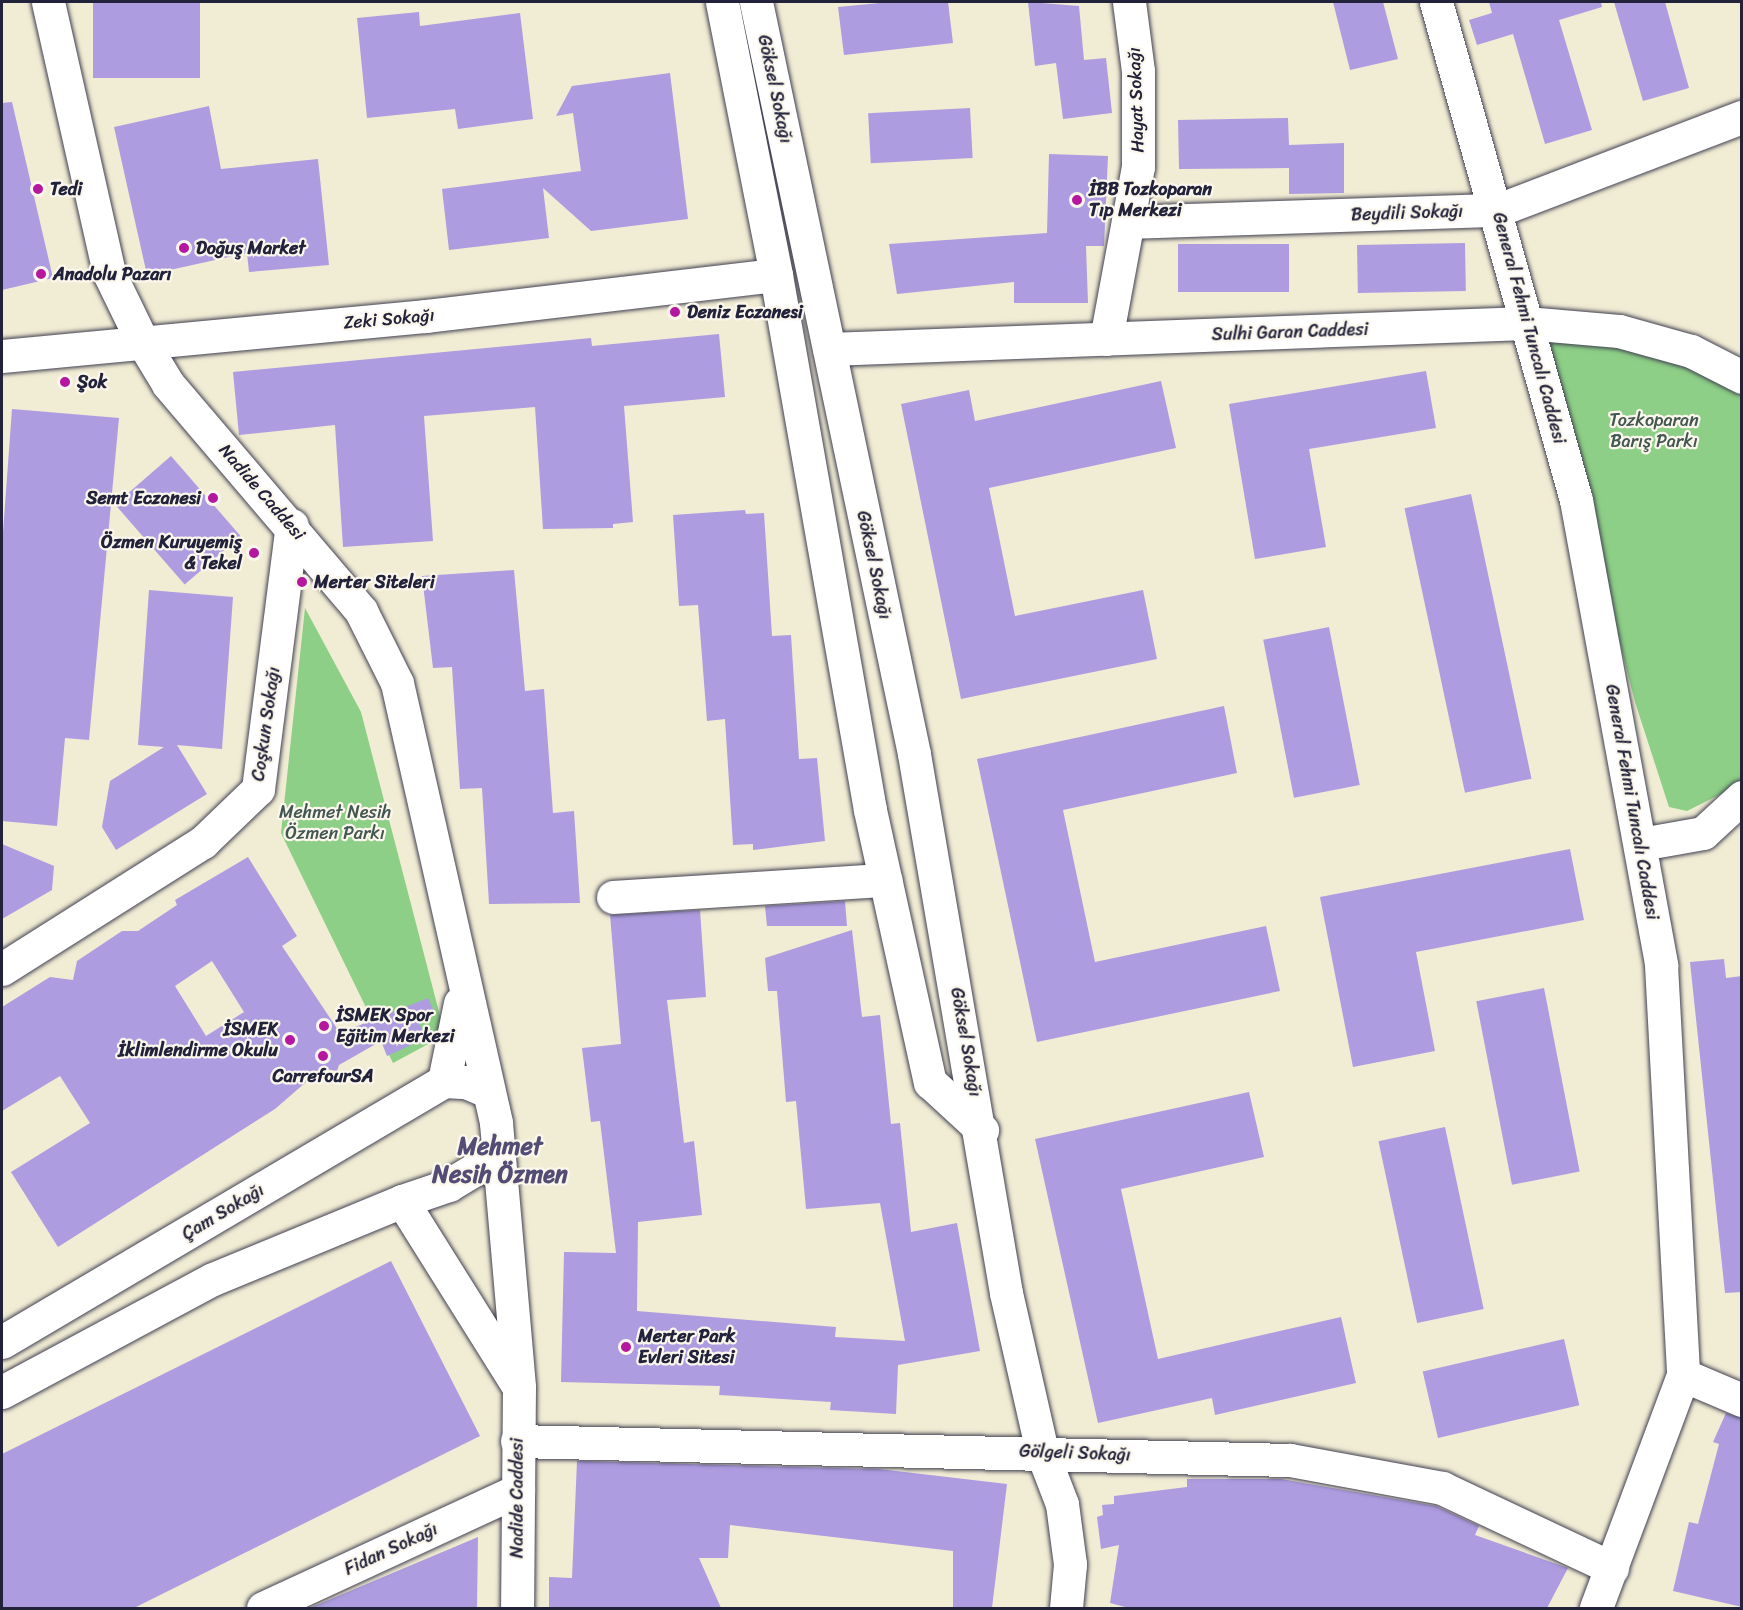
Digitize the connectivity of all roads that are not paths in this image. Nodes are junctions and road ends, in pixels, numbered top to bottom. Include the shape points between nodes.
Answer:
1 (48, 2) edge
2 (722, 2) edge
3 (756, 2) edge
4 (1128, 2) edge
5 (1436, 2) edge
6 (1742, 117) edge
7 (1498, 210) junction
8 (1128, 222) junction
9 (776, 275) junction
10 (1526, 323) junction
11 (1106, 339) junction
12 (142, 341) junction
13 (829, 349) junction
14 (2, 356) edge
15 (1742, 377) edge
16 (292, 525) junction
17 (1742, 796) edge
18 (1641, 844) junction
19 (885, 880) junction
20 (613, 897) dead end
21 (2, 969) edge
22 (463, 989) junction
23 (444, 1081) junction
24 (485, 1090) junction
25 (982, 1130) junction
26 (497, 1146) junction
27 (402, 1201) junction
28 (2, 1342) edge
29 (1683, 1375) junction
30 (519, 1387) junction
31 (2, 1392) edge
32 (1742, 1400) edge
33 (517, 1441) junction
34 (1042, 1452) junction
35 (518, 1490) junction
36 (1612, 1568) junction
37 (1074, 1601) edge
38 (263, 1608) edge
39 (517, 1608) edge
40 (1596, 1608) edge

1 - 12 street, Nadide Caddesi via 109,273
2 - 9 street, Göksel Sokağı
3 - 13 street, Göksel Sokağı
4 - 8 street, Hayat Sokağı via 1138,71 1138,167
5 - 7 street, General Fehmi Tuncalı Caddesi
6 - 7 street, Beydili Sokağı
7 - 8 street, Beydili Sokağı
7 - 10 street, General Fehmi Tuncalı Caddesi
8 - 11 street, Hayat Sokağı
9 - 12 street, Zeki Sokağı via 426,316
9 - 19 street, Göksel Sokağı
10 - 11 street, Sulhi Garan Caddesi
10 - 15 street, Sulhi Garan Caddesi via 1619,331 1691,351
10 - 18 street, General Fehmi Tuncalı Caddesi via 1576,500
11 - 13 street, Sulhi Garan Caddesi
12 - 14 street, Zeki Sokağı
12 - 16 street, Nadide Caddesi via 168,384
13 - 25 street, Göksel Sokağı via 914,754
16 - 21 street, Coşkun Sokağı via 258,789 203,842
16 - 22 street, Nadide Caddesi via 360,610 397,682
17 - 18 street via 1703,833
18 - 29 street, General Fehmi Tuncalı Caddesi via 1661,965
19 - 20 street
19 - 25 street, Göksel Sokağı via 930,1082
22 - 23 street, Nadide Caddesi
22 - 24 street, Nadide Caddesi
23 - 24 street
23 - 28 street, Çam Sokağı
24 - 26 street, Nadide Caddesi via 496,1123
25 - 34 street, Göksel Sokağı via 1006,1293
26 - 27 street via 482,1165 449,1185
26 - 30 street, Nadide Caddesi
27 - 30 street
27 - 31 street via 213,1279
29 - 32 street
29 - 36 street, General Fehmi Tuncalı Caddesi
30 - 33 street, Nadide Caddesi
33 - 34 street, Gölgeli Sokağı
33 - 35 street, Nadide Caddesi
34 - 36 street, Gölgeli Sokağı via 1290,1460 1442,1488
34 - 37 street, Göksel Sokağı via 1062,1504
35 - 38 street, Fidan Sokağı
35 - 39 street, Nadide Caddesi
36 - 40 street, General Fehmi Tuncalı Caddesi

